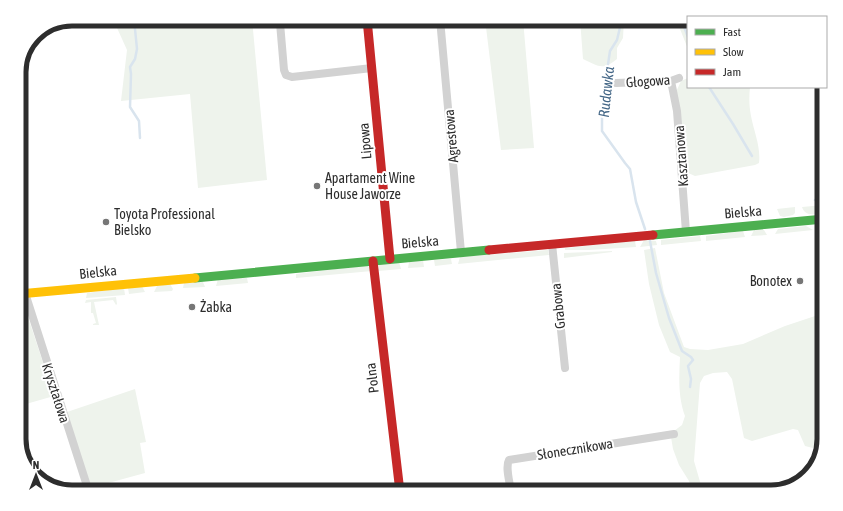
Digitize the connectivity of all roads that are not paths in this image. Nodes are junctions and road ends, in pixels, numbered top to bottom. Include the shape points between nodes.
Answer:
1 (280, 26) edge
2 (368, 26) edge
3 (441, 26) edge
4 (372, 68) junction
5 (675, 79) joint
6 (616, 83) dead end
7 (817, 220) edge
8 (686, 232) junction
9 (552, 244) junction
10 (461, 252) junction
11 (390, 259) junction
12 (373, 261) junction
13 (26, 294) edge
14 (26, 306) edge
15 (565, 368) dead end
16 (674, 434) dead end
17 (87, 485) edge
18 (399, 485) edge
19 (510, 485) edge

1 - 4 street via 286,75
2 - 4 main road, Lipowa
3 - 10 street, Agrestowa
4 - 11 main road, Lipowa
5 - 6 street, Głogowa
5 - 8 street, Kasztanowa
7 - 8 main road, Bielska
8 - 9 main road, Bielska
9 - 10 main road, Bielska
9 - 15 street, Grabowa
10 - 11 main road, Bielska
11 - 12 main road, Bielska
12 - 13 main road, Bielska
12 - 18 main road, Polna
14 - 17 street, Kryształowa
16 - 19 street, Słonecznikowa via 509,460

